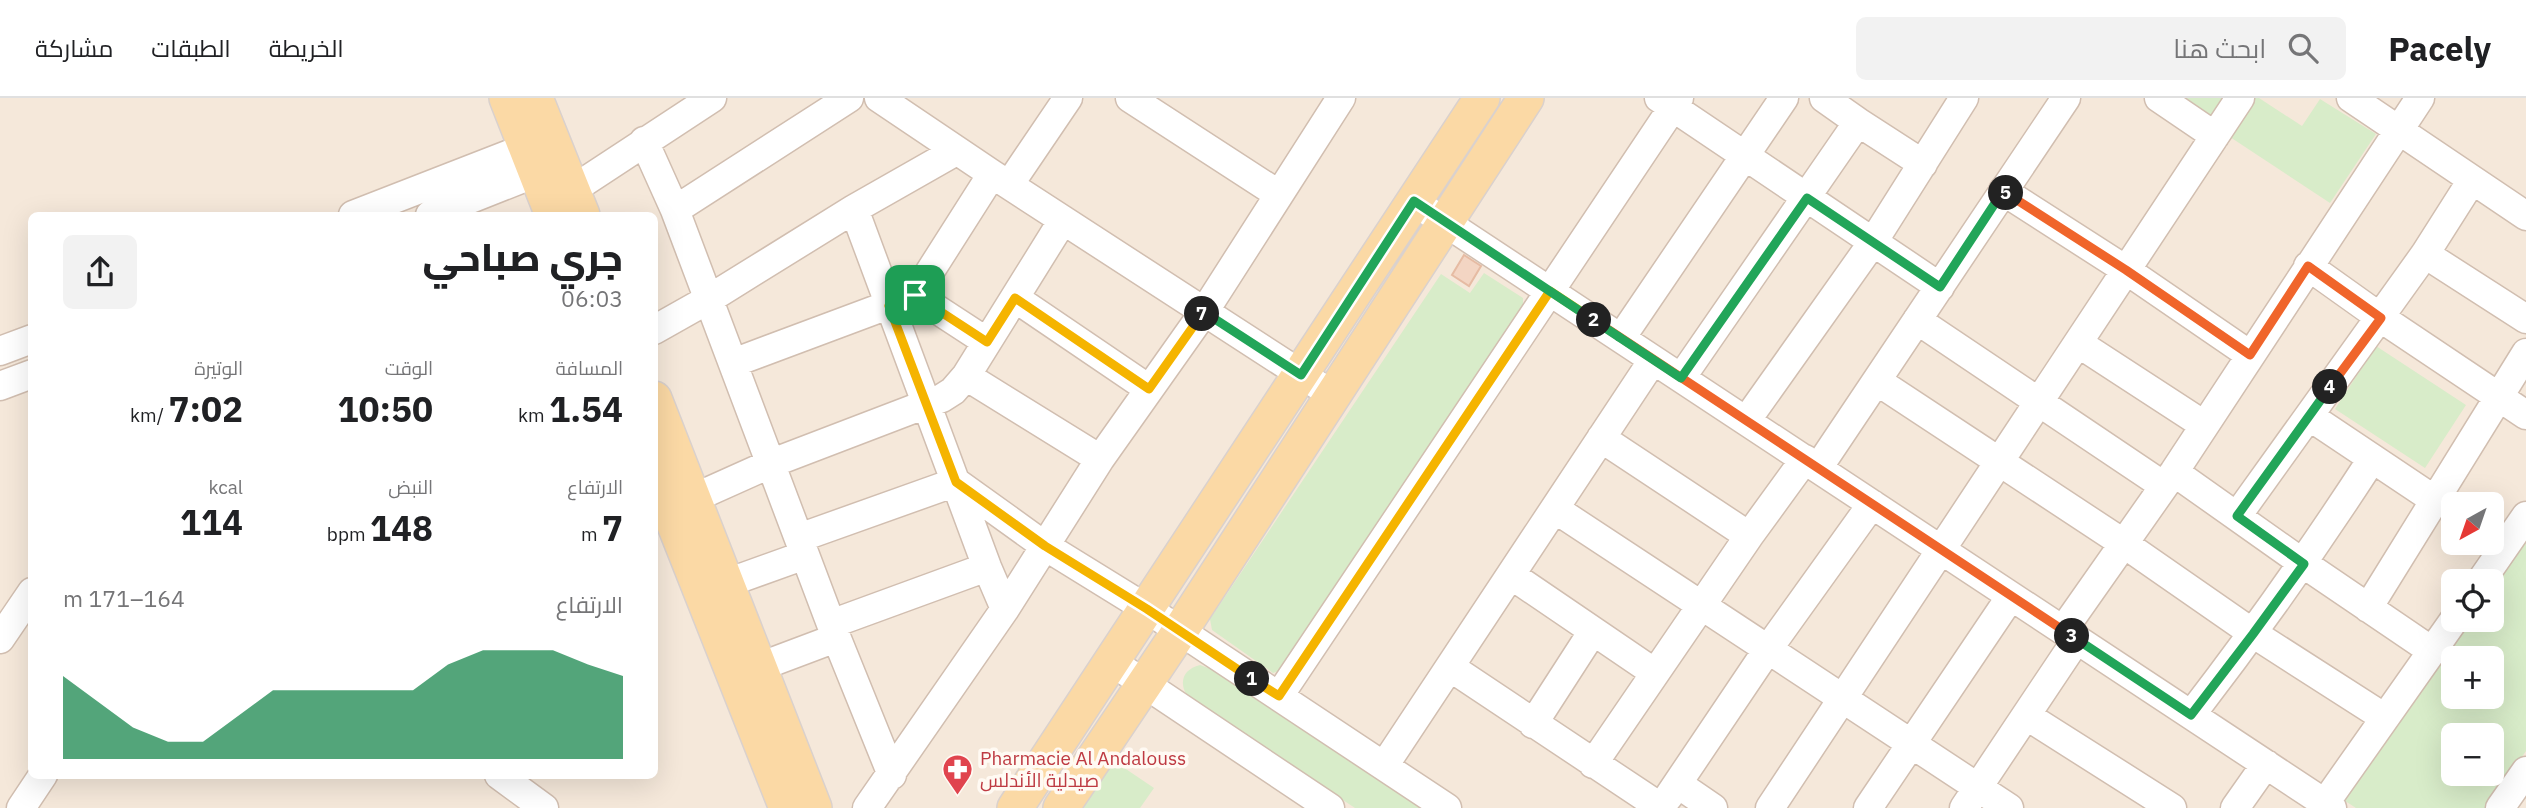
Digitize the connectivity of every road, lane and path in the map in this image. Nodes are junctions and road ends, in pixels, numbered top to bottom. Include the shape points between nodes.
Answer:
1 (507, 98) edge
2 (535, 98) edge
3 (712, 98) edge
4 (849, 98) edge
5 (879, 98) edge
6 (1068, 98) edge
7 (1130, 98) edge
8 (1482, 98) edge
9 (1526, 98) edge
10 (1784, 98) edge
11 (1824, 98) edge
12 (1964, 98) edge
13 (2159, 98) edge
14 (2240, 98) edge
15 (2351, 98) edge
16 (2420, 98) edge
17 (1339, 99) edge
18 (1670, 101) edge
19 (2054, 102) edge
20 (1858, 121) junction
21 (2397, 129) junction
22 (2215, 136) junction
23 (644, 141) junction
24 (956, 151) junction
25 (538, 153) junction
26 (1744, 155) junction
27 (1923, 164) junction
28 (1000, 179) junction
29 (2472, 180) junction
30 (2003, 191) junction
31 (1278, 194) junction
32 (1807, 198) junction
33 (1414, 201) junction
34 (569, 207) edge
35 (854, 209) junction
36 (676, 210) junction
37 (362, 212) edge
38 (435, 212) edge
39 (2526, 216) edge
40 (1063, 220) junction
41 (1445, 222) junction
42 (1873, 242) junction
43 (2426, 254) junction
44 (2308, 266) junction
45 (2126, 270) junction
46 (1940, 287) junction
47 (1550, 291) junction
48 (915, 295) junction
49 (1015, 298) junction
50 (709, 299) junction
51 (889, 306) junction
52 (1204, 312) junction
53 (2381, 318) junction
54 (2526, 319) edge
55 (1917, 320) junction
56 (658, 328) edge
57 (1621, 338) junction
58 (28, 340) edge
59 (987, 342) junction
60 (2078, 342) junction
61 (0, 351) edge
62 (2526, 353) edge
63 (2250, 355) junction
64 (1653, 360) junction
65 (733, 363) junction
66 (1301, 375) junction
67 (28, 376) edge
68 (966, 376) junction
69 (1681, 378) junction
70 (1877, 381) junction
71 (0, 386) edge
72 (1149, 389) junction
73 (1333, 395) junction
74 (2499, 397) junction
75 (2039, 402) junction
76 (926, 404) junction
77 (658, 409) edge
78 (2526, 415) edge
79 (2309, 416) junction
80 (1746, 421) junction
81 (2204, 425) junction
82 (1601, 438) junction
83 (1101, 459) junction
84 (2372, 459) junction
85 (1999, 462) junction
86 (772, 463) junction
87 (1812, 464) junction
88 (2169, 479) junction
89 (658, 482) edge
90 (956, 482) junction
91 (694, 498) junction
92 (2436, 501) junction
93 (1872, 504) junction
94 (1555, 509) junction
95 (2237, 516) junction
96 (2526, 516) edge
97 (1749, 536) junction
98 (2123, 543) junction
99 (1045, 546) junction
100 (802, 547) junction
101 (1941, 550) junction
102 (2304, 564) junction
103 (987, 568) junction
104 (2488, 569) edge
105 (1511, 575) junction
106 (727, 583) junction
107 (2011, 596) junction
108 (28, 598) edge
109 (1702, 604) junction
110 (2368, 608) junction
111 (1005, 609) junction
112 (1147, 609) junction
113 (834, 631) junction
114 (1180, 631) junction
115 (1594, 631) junction
116 (2445, 632) edge
117 (2253, 634) junction
118 (2070, 635) junction
119 (0, 639) edge
120 (1768, 649) junction
121 (2432, 651) junction
122 (1112, 662) junction
123 (759, 667) junction
124 (1450, 667) junction
125 (1655, 673) junction
126 (1143, 684) junction
127 (1279, 696) junction
128 (1842, 698) junction
129 (2191, 715) junction
130 (2026, 716) junction
131 (2385, 718) junction
132 (1533, 723) junction
133 (1912, 744) junction
134 (1593, 764) junction
135 (2266, 764) junction
136 (1384, 766) junction
137 (892, 775) junction
138 (40, 779) edge
139 (504, 779) edge
140 (2523, 780) edge
141 (1678, 784) junction
142 (1970, 798) edge
143 (2329, 806) edge
144 (21, 808) edge
145 (544, 808) edge
146 (787, 808) edge
147 (814, 808) edge
148 (867, 808) edge
149 (1015, 808) edge
150 (1061, 808) edge
151 (1329, 808) edge
152 (1447, 808) edge
153 (1713, 808) edge
154 (1770, 808) edge
155 (1868, 808) edge
156 (2009, 808) edge
157 (2172, 808) edge
158 (2235, 808) edge
159 (2500, 808) edge

1 - 25 main road
2 - 25 main road
3 - 23 street
4 - 36 street
5 - 24 street
6 - 28 street
7 - 31 street
8 - 33 main road
9 - 41 main road
10 - 26 street
11 - 20 street
12 - 27 street
13 - 22 street
14 - 22 street
15 - 21 street
16 - 21 street
17 - 31 street
18 - 26 street
18 - 47 street
19 - 30 street
20 - 27 street
20 - 32 street
21 - 29 street
21 - 44 street
22 - 45 street
23 - 34 street
23 - 36 street
24 - 28 street
24 - 35 street
25 - 34 main road
25 - 37 street
25 - 38 street
26 - 32 street
26 - 57 street
27 - 42 street
28 - 40 street
28 - 48 street
29 - 39 street
29 - 43 street
30 - 45 street
30 - 46 street
31 - 52 street
32 - 42 street
32 - 69 street
33 - 41 street
33 - 66 main road
35 - 50 street
35 - 51 street
36 - 50 street
40 - 49 street
40 - 52 street
41 - 47 street
41 - 73 main road
42 - 46 street
42 - 80 street
43 - 53 street
43 - 54 street
44 - 53 street
44 - 63 street
45 - 60 street
45 - 63 street
46 - 55 street
47 - 57 street
47 - 127 street
48 - 51 street
48 - 59 street
49 - 59 street
49 - 72 street
50 - 56 street
50 - 65 street
51 - 65 street
51 - 76 street
52 - 66 street
52 - 72 street
53 - 74 street
53 - 79 street
55 - 70 street
55 - 75 street
57 - 64 street
58 - 61 street
59 - 68 street
60 - 75 street
60 - 81 street
62 - 74 street
63 - 81 street
64 - 69 street
64 - 82 street
65 - 86 street
66 - 73 street
66 - 112 main road
67 - 71 street
68 - 76 street via 953,391
68 - 83 street
69 - 80 street
70 - 85 street
70 - 87 street
72 - 83 street
73 - 114 main road
74 - 78 street
74 - 92 street
75 - 85 street
75 - 88 street
76 - 86 street
76 - 90 street
77 - 91 main road
79 - 84 street
79 - 95 street
80 - 87 street
81 - 88 street
82 - 94 street
82 - 97 street
83 - 99 street
84 - 92 street
84 - 102 street
85 - 98 street
85 - 101 street
86 - 91 street
86 - 100 street
87 - 93 street
87 - 97 street
88 - 95 street
88 - 98 street
89 - 146 main road
90 - 99 street
90 - 100 street
90 - 103 street
91 - 106 main road
92 - 110 street
93 - 101 street
93 - 120 street
94 - 105 street
94 - 109 street
95 - 102 street
96 - 104 street
97 - 109 street
98 - 117 street
98 - 118 street
99 - 111 street
99 - 112 street
100 - 106 street
100 - 113 street
101 - 107 street
101 - 128 street
102 - 110 street
102 - 117 street
103 - 111 street
103 - 113 street
105 - 115 street
105 - 124 street
106 - 123 main road
107 - 118 street
107 - 133 street
108 - 119 street
109 - 120 street
109 - 125 street
110 - 121 street
111 - 137 street
112 - 114 street
112 - 122 main road
113 - 123 street
113 - 137 street
114 - 126 main road
114 - 127 street
115 - 125 street
115 - 132 street
116 - 121 street
117 - 129 street
117 - 131 street
118 - 129 street
118 - 130 street
120 - 128 street
120 - 141 street
121 - 131 street
122 - 126 street
122 - 149 main road
123 - 147 main road
124 - 132 street
124 - 136 street
125 - 134 street
126 - 150 main road
126 - 151 street
127 - 136 street
128 - 133 street
128 - 154 street
129 - 135 street
130 - 142 street
130 - 157 street
131 - 143 street
132 - 134 street
133 - 142 street
133 - 155 street
134 - 141 street via 1654,803 1665,801
135 - 143 street
135 - 158 street
136 - 152 street
137 - 148 street
138 - 144 street
139 - 145 street
140 - 159 street
141 - 153 street
142 - 156 street

